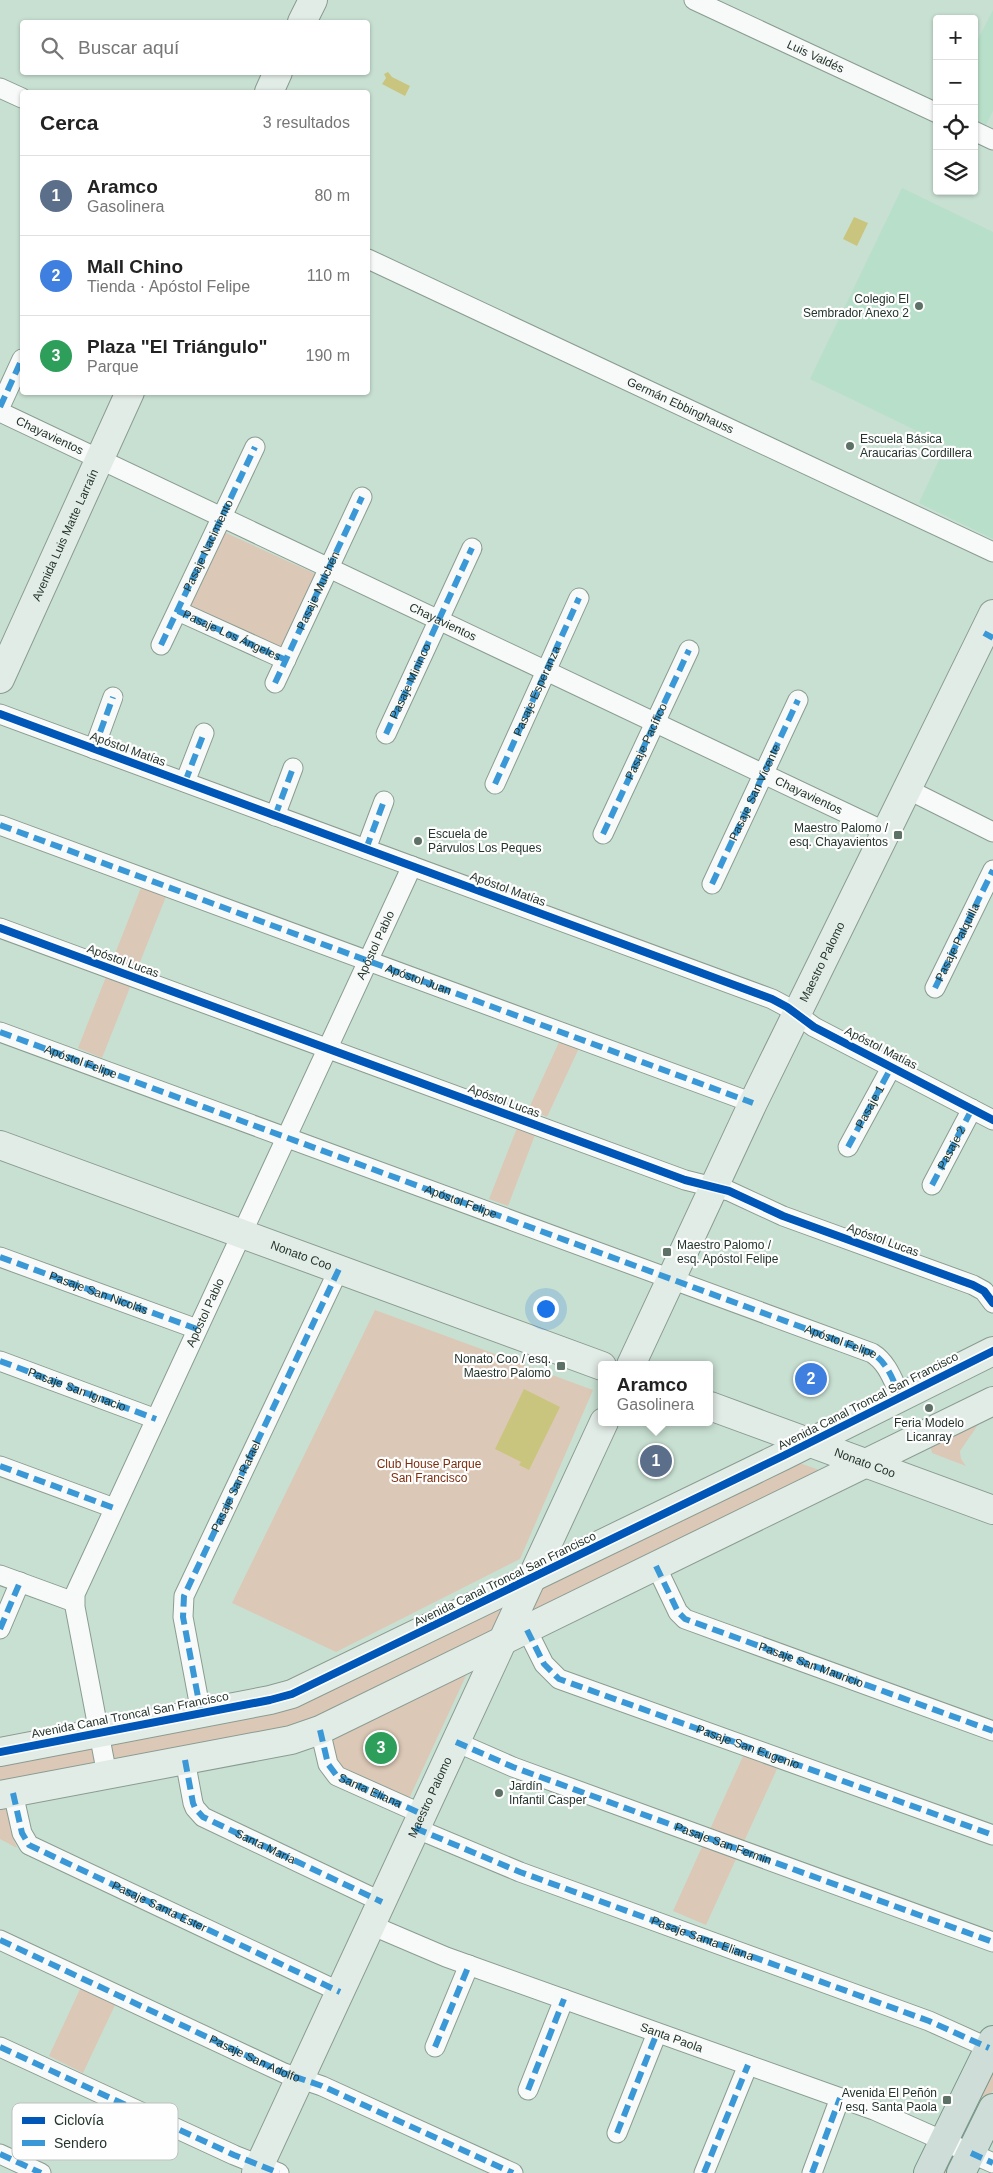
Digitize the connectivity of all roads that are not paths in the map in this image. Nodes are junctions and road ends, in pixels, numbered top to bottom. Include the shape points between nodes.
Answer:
1 (313, 0) edge
2 (694, 0) edge
3 (303, 20) edge
4 (277, 75) edge
5 (0, 88) edge
6 (270, 90) edge
7 (20, 97) edge
8 (933, 111) edge
9 (978, 133) edge
10 (993, 140) edge
11 (370, 260) edge
12 (20, 363) edge
13 (129, 395) edge
14 (0, 407) edge
15 (0, 412) edge
16 (255, 447) dead end
17 (99, 459) junction
18 (362, 497) dead end
19 (222, 517) junction
20 (472, 548) dead end
21 (993, 552) edge
22 (329, 568) junction
23 (579, 598) dead end
24 (178, 611) junction
25 (438, 620) junction
26 (990, 629) edge
27 (162, 645) dead end
28 (689, 650) dead end
29 (286, 660) junction
30 (546, 671) junction
31 (0, 678) edge
32 (275, 683) dead end
33 (113, 697) dead end
34 (798, 700) dead end
35 (0, 714) edge
36 (655, 722) junction
37 (204, 733) dead end
38 (386, 734) dead end
39 (94, 749) junction
40 (292, 768) dead end
41 (764, 774) junction
42 (185, 782) junction
43 (495, 784) dead end
44 (907, 789) junction
45 (384, 801) dead end
46 (275, 816) junction
47 (0, 825) edge
48 (886, 832) junction
49 (993, 832) edge
50 (603, 834) dead end
51 (366, 849) junction
52 (412, 866) junction
53 (993, 870) edge
54 (712, 884) dead end
55 (0, 928) edge
56 (368, 960) junction
57 (935, 988) dead end
58 (797, 1015) junction
59 (0, 1032) edge
60 (328, 1048) junction
61 (892, 1066) junction
62 (753, 1103) junction
63 (972, 1109) junction
64 (993, 1120) edge
65 (287, 1137) junction
66 (0, 1145) edge
67 (848, 1147) dead end
68 (932, 1185) dead end
69 (714, 1187) junction
70 (242, 1234) junction
71 (0, 1257) edge
72 (339, 1270) junction
73 (671, 1278) junction
74 (993, 1303) edge
75 (197, 1329) junction
76 (993, 1351) edge
77 (0, 1361) edge
78 (633, 1361) edge
79 (598, 1365) edge
80 (900, 1397) junction
81 (993, 1401) edge
82 (713, 1407) edge
83 (156, 1419) junction
84 (602, 1426) edge
85 (810, 1443) junction
86 (865, 1463) junction
87 (0, 1466) edge
88 (114, 1508) junction
89 (993, 1510) edge
90 (656, 1566) junction
91 (0, 1575) edge
92 (531, 1579) junction
93 (20, 1582) junction
94 (74, 1602) junction
95 (0, 1629) edge
96 (527, 1630) junction
97 (502, 1642) junction
98 (201, 1713) junction
99 (320, 1730) junction
100 (993, 1731) edge
101 (99, 1733) junction
102 (456, 1742) junction
103 (0, 1752) edge
104 (185, 1760) junction
105 (107, 1775) junction
106 (6, 1794) edge
107 (419, 1821) junction
108 (993, 1835) edge
109 (376, 1913) junction
110 (0, 1940) edge
111 (993, 1942) edge
112 (469, 1966) junction
113 (340, 1992) junction
114 (564, 1999) junction
115 (657, 2033) junction
116 (991, 2044) edge
117 (0, 2047) edge
118 (435, 2047) dead end
119 (748, 2065) junction
120 (300, 2078) junction
121 (528, 2090) dead end
122 (840, 2098) junction
123 (121, 2103) edge
124 (993, 2108) edge
125 (178, 2129) edge
126 (617, 2133) dead end
127 (943, 2140) junction
128 (0, 2154) edge
129 (12, 2159) edge
130 (13, 2160) edge
131 (975, 2163) edge
132 (265, 2170) edge
133 (42, 2173) edge
134 (513, 2173) edge
135 (704, 2173) edge
136 (812, 2173) edge
137 (928, 2173) edge

1 - 3 street
2 - 8 street, Luis Valdés
4 - 6 street
5 - 7 street
9 - 10 street
11 - 21 street, Germán Ebbinghauss
12 - 14 street
13 - 17 street, Avenida Luis Matte Larraín
15 - 17 street, Chayavientos
16 - 19 street, Pasaje Nacimiento
17 - 19 street, Chayavientos
17 - 31 street, Avenida Luis Matte Larraín
18 - 22 street, Pasaje Mulchén
19 - 22 street, Chayavientos
19 - 24 street, Pasaje Nacimiento
20 - 25 street, Pasaje Mininco
22 - 25 street, Chayavientos
22 - 29 street, Pasaje Mulchén
23 - 30 street, Pasaje Esperanza
24 - 27 street, Pasaje Nacimiento
24 - 29 street, Pasaje Los Ángeles
25 - 30 street, Chayavientos
25 - 38 street, Pasaje Mininco
26 - 44 street, Maestro Palomo
28 - 36 street, Pasaje Pacífico
29 - 32 street, Pasaje Mulchén
30 - 36 street, Chayavientos
30 - 43 street, Pasaje Esperanza
33 - 39 street
34 - 41 street, Pasaje San Vicente
35 - 39 street, Apóstol Matías
36 - 41 street, Chayavientos
36 - 50 street, Pasaje Pacífico
37 - 42 street
39 - 42 street, Apóstol Matías
40 - 46 street
41 - 48 street, Chayavientos
41 - 54 street, Pasaje San Vicente
42 - 46 street, Apóstol Matías
44 - 48 street, Maestro Palomo
44 - 49 street
45 - 51 street
46 - 51 street, Apóstol Matías
47 - 56 street, Apóstol Juan
48 - 58 street, Maestro Palomo
51 - 52 street, Apóstol Matías
52 - 56 street, Apóstol Pablo
52 - 58 street, Apóstol Matías via 772,999
53 - 57 street, Pasaje Palquilla
55 - 60 street, Apóstol Lucas
56 - 60 street, Apóstol Pablo
56 - 62 street, Apóstol Juan
58 - 61 street, Apóstol Matías via 814,1027
58 - 62 street, Maestro Palomo
59 - 65 street, Apóstol Felipe
60 - 65 street, Apóstol Pablo
60 - 69 street, Apóstol Lucas via 685,1180
61 - 63 street, Apóstol Matías
61 - 67 street, Pasaje 1
62 - 69 street, Maestro Palomo
63 - 64 street, Apóstol Matías
63 - 68 street, Pasaje 2
65 - 70 street, Apóstol Pablo
65 - 73 street, Apóstol Felipe
66 - 70 street, Nonato Coo
69 - 73 street, Maestro Palomo
69 - 74 street, Apóstol Lucas via 783,1216 973,1285 984,1291
70 - 72 street, Nonato Coo
70 - 75 street, Apóstol Pablo
71 - 75 street, Pasaje San Nicolás
72 - 79 street, Nonato Coo
72 - 98 street, Pasaje San Rafael via 184,1596 183,1617
73 - 78 street, Maestro Palomo
73 - 80 street, Apóstol Felipe via 872,1353 887,1367
75 - 83 street, Apóstol Pablo
76 - 80 street, Avenida Canal Troncal San Francisco
77 - 83 street, Pasaje San Ignacio
80 - 85 street, Avenida Canal Troncal San Francisco
81 - 86 street
82 - 85 street, Nonato Coo
83 - 88 street, Apóstol Pablo
84 - 92 street, Maestro Palomo
85 - 86 street, Nonato Coo
85 - 92 street, Avenida Canal Troncal San Francisco
86 - 89 street, Nonato Coo
86 - 90 street
87 - 88 street
88 - 94 street, Apóstol Pablo
90 - 96 street
90 - 100 street, Pasaje San Mauricio via 678,1612 685,1619
91 - 93 street
92 - 97 street, Maestro Palomo
92 - 98 street, Avenida Canal Troncal San Francisco via 292,1694
93 - 94 street
93 - 95 street
94 - 101 street
96 - 97 street
96 - 108 street, Pasaje San Eugenio via 544,1664 559,1679
97 - 99 street
97 - 102 street, Maestro Palomo
98 - 101 street, Avenida Canal Troncal San Francisco
99 - 104 street via 291,1740
99 - 107 street, Santa Eliana via 328,1764 337,1776
101 - 103 street, Avenida Canal Troncal San Francisco
101 - 105 street
102 - 107 street, Maestro Palomo
102 - 111 street, Pasaje San Fermin via 513,1767
104 - 105 street
104 - 109 street, Santa María via 195,1808 203,1817
105 - 106 street
106 - 113 street, Pasaje Santa Ester via 29,1845
107 - 109 street, Maestro Palomo
107 - 116 street, Pasaje Santa Eliana via 520,1872
109 - 112 street, Santa Paola via 419,1946
109 - 113 street, Maestro Palomo
110 - 120 street, Pasaje San Adolfo
112 - 114 street, Santa Paola
112 - 118 street
113 - 120 street, Maestro Palomo
114 - 115 street, Santa Paola
114 - 121 street
115 - 119 street, Santa Paola
115 - 126 street
116 - 127 main road
117 - 123 street
119 - 122 street, Santa Paola
119 - 135 street
120 - 132 street, Maestro Palomo
120 - 134 street, Pasaje San Adolfo
122 - 127 street, Santa Paola via 902,2120
122 - 136 street
124 - 131 main road
125 - 132 street
127 - 131 street, Santa Paola
127 - 137 main road
128 - 129 street
130 - 133 street

